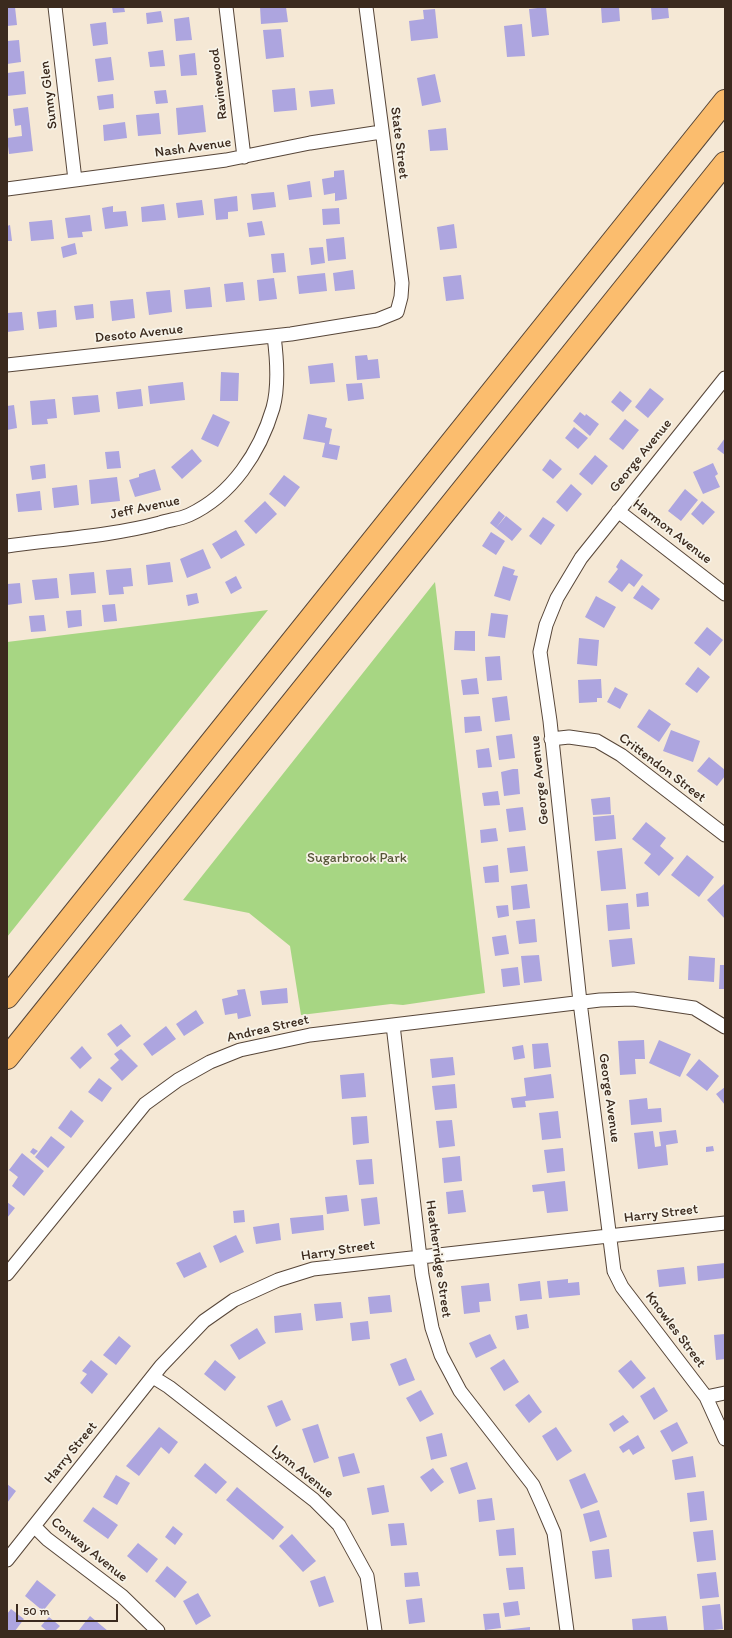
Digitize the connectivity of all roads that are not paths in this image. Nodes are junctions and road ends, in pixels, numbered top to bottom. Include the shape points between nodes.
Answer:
1 (55, 7) edge
2 (226, 7) edge
3 (366, 7) edge
4 (725, 101) edge
5 (381, 132) junction
6 (244, 157) junction
7 (725, 163) edge
8 (75, 180) junction
9 (7, 189) edge
10 (402, 283) joint
11 (274, 336) junction
12 (7, 365) edge
13 (725, 378) edge
14 (618, 511) junction
15 (7, 546) edge
16 (725, 594) edge
17 (551, 739) junction
18 (725, 835) edge
19 (7, 997) edge
20 (580, 1002) junction
21 (393, 1025) junction
22 (725, 1027) edge
23 (7, 1058) edge
24 (725, 1223) edge
25 (610, 1236) junction
26 (420, 1256) junction
27 (7, 1274) edge
28 (153, 1377) junction
29 (725, 1393) edge
30 (706, 1397) junction
31 (725, 1440) edge
32 (34, 1526) junction
33 (7, 1560) edge
34 (158, 1631) edge
35 (375, 1631) edge
36 (567, 1631) edge

1 - 8 street, Sunny Glen
2 - 6 street, Ravinewood
3 - 5 street, State Street
4 - 19 highway
5 - 6 street, Nash Avenue
5 - 10 street, State Street
6 - 8 street, Nash Avenue
7 - 23 highway
8 - 9 street, Nash Avenue
10 - 11 street, Desoto Avenue via 397,312 377,320
11 - 12 street, Desoto Avenue
11 - 15 street, Jeff Avenue via 276,375 273,407 260,443 240,474 220,496 189,515 140,528
13 - 14 street, George Avenue
14 - 16 street, Harmon Avenue
14 - 17 street, George Avenue via 581,558 557,598 546,625 540,652
17 - 18 street, Crittendon Street via 569,737 597,741 621,754
17 - 20 street, George Avenue
20 - 21 street, Andrea Street
20 - 22 street, Andrea Street via 633,999 694,1008
20 - 25 street, George Avenue
21 - 26 street, Heatherridge Street
21 - 27 street, Andrea Street via 310,1035 240,1050 210,1062 178,1080 145,1104
24 - 25 street, Harry Street
25 - 26 street, Harry Street
25 - 30 street, Knowles Street via 614,1271 622,1287
26 - 28 street, Harry Street via 313,1269 278,1280 234,1300 204,1321
26 - 36 street, Heatherridge Street via 432,1328 441,1355 460,1391 533,1486 554,1533
28 - 32 street, Harry Street
28 - 35 street, Lynn Avenue via 314,1500 339,1526 367,1576
29 - 30 street
30 - 31 street, Knowles Street
32 - 33 street, Harry Street
32 - 34 street, Conway Avenue via 47,1539 122,1596

